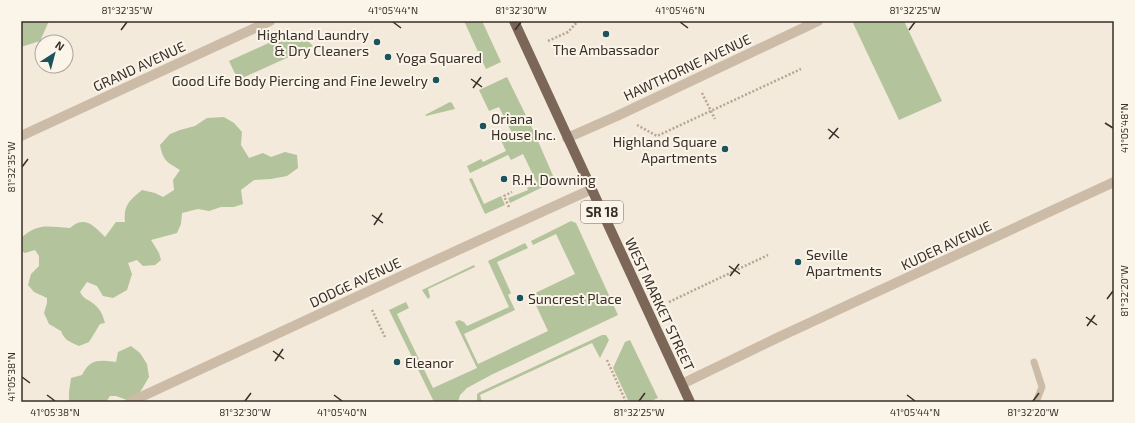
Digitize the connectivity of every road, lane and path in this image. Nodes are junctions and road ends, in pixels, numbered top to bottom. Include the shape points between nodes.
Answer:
1 (270, 21) edge
2 (514, 21) edge
3 (578, 21) edge
4 (818, 21) edge
5 (548, 41) dead end
6 (801, 69) dead end
7 (702, 93) dead end
8 (711, 111) junction
9 (715, 119) dead end
10 (637, 125) dead end
11 (21, 136) edge
12 (567, 138) junction
13 (1114, 182) edge
14 (592, 190) junction
15 (512, 192) dead end
16 (509, 207) dead end
17 (768, 256) dead end
18 (669, 302) dead end
19 (372, 310) dead end
20 (385, 337) dead end
21 (607, 360) dead end
22 (1034, 362) dead end
23 (682, 384) junction
24 (662, 400) dead end
25 (130, 402) edge
26 (626, 402) edge
27 (658, 402) edge
28 (690, 402) edge
29 (1036, 402) edge

1 - 11 street, GRAND AVENUE
2 - 12 main road, WEST MARKET STREET / SR 18
3 - 5 path via 568,32
4 - 12 street, HAWTHORNE AVENUE
6 - 8 path
7 - 8 path
8 - 9 path
8 - 10 path via 658,136
12 - 14 main road, WEST MARKET STREET / SR 18
13 - 23 street, KUDER AVENUE
14 - 23 main road, WEST MARKET STREET / SR 18
14 - 25 street, DODGE AVENUE
15 - 16 path via 504,196
17 - 18 path
19 - 20 path
21 - 26 path
22 - 29 lane via 1042,387
23 - 28 main road, WEST MARKET STREET / SR 18
24 - 27 path

